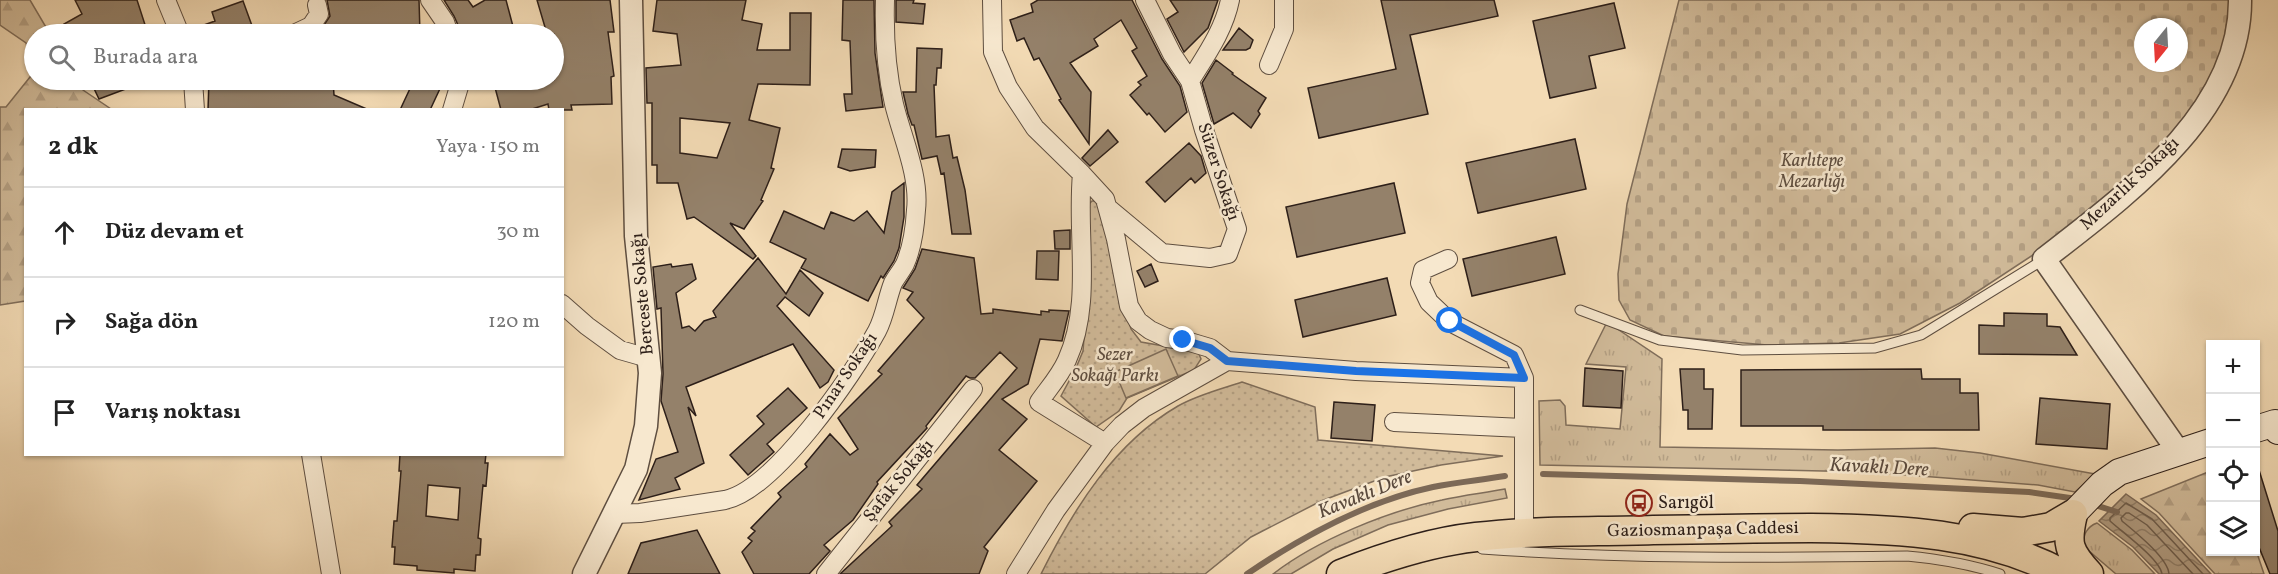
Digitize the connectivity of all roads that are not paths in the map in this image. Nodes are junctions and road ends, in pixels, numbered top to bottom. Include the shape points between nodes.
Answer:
1 (166, 0) edge
2 (430, 0) edge
3 (631, 0) edge
4 (885, 0) edge
5 (992, 0) edge
6 (1145, 0) edge
7 (1230, 0) edge
8 (1284, 0) edge
9 (2240, 0) edge
10 (317, 5) dead end
11 (176, 24) edge
12 (312, 24) edge
13 (446, 24) edge
14 (1269, 65) dead end
15 (1190, 81) junction
16 (194, 90) edge
17 (458, 90) edge
18 (195, 108) edge
19 (453, 108) edge
20 (1082, 174) junction
21 (1108, 208) junction
22 (1448, 259) dead end
23 (2044, 259) junction
24 (564, 306) edge
25 (1580, 310) dead end
26 (648, 358) junction
27 (1227, 361) junction
28 (1524, 378) junction
29 (973, 389) dead end
30 (1394, 422) dead end
31 (1523, 428) junction
32 (1105, 443) junction
33 (2206, 444) edge
34 (2178, 452) junction
35 (311, 456) edge
36 (615, 514) junction
37 (2073, 514) junction
38 (1898, 530) junction
39 (1524, 534) junction
40 (1426, 546) junction
41 (331, 574) edge
42 (584, 574) edge
43 (826, 574) edge
44 (1016, 574) edge
45 (1341, 574) edge
46 (2000, 574) edge
47 (2063, 574) edge
48 (2089, 574) edge

1 - 11 street
2 - 13 street
3 - 26 street, Berceste Sokağı via 636,236
4 - 36 street, Pınar Sokağı via 887,65 917,208 905,263 893,283 878,329 833,400 791,451 749,490 737,498
5 - 20 street via 993,52 1008,87 1035,128
6 - 15 street, Süzer Sokağı
7 - 15 street via 1213,44
8 - 14 street via 1284,29
9 - 23 street, Mezarlık Sokağı via 2237,41 2222,82 2203,112 2164,158
10 - 12 street via 319,14
15 - 21 street, Süzer Sokağı via 1237,229 1228,254 1210,258 1162,253
16 - 18 street
17 - 19 street
20 - 21 street via 1105,199
20 - 32 street via 1081,297 1073,345 1039,402
21 - 27 street via 1129,306 1138,321 1167,338 1210,348
22 - 28 street via 1423,270 1420,283 1429,302 1450,321 1514,355
23 - 25 lane via 1921,335 1875,348 1742,350 1660,340
23 - 34 street
24 - 26 street via 620,350
26 - 36 street, Berceste Sokağı via 646,426 636,469
27 - 28 street
27 - 32 street via 1144,408
28 - 31 street
29 - 43 street, Şafak Sokağı
30 - 31 street
31 - 39 street
32 - 44 street
33 - 34 main road
34 - 37 main road via 2119,472
35 - 41 street
36 - 42 street, Berceste Sokağı
37 - 38 main road via 2051,527 2023,532 1968,528
37 - 48 main road via 2068,535 2073,557
38 - 39 main road, Gaziosmanpaşa Caddesi via 1740,528
38 - 47 main road, Gaziosmanpaşa Caddesi via 1942,534 1988,545 2042,562
39 - 40 main road, Gaziosmanpaşa Caddesi
40 - 45 main road, Gaziosmanpaşa Caddesi
40 - 46 lane via 1538,553 1907,556 1942,559

